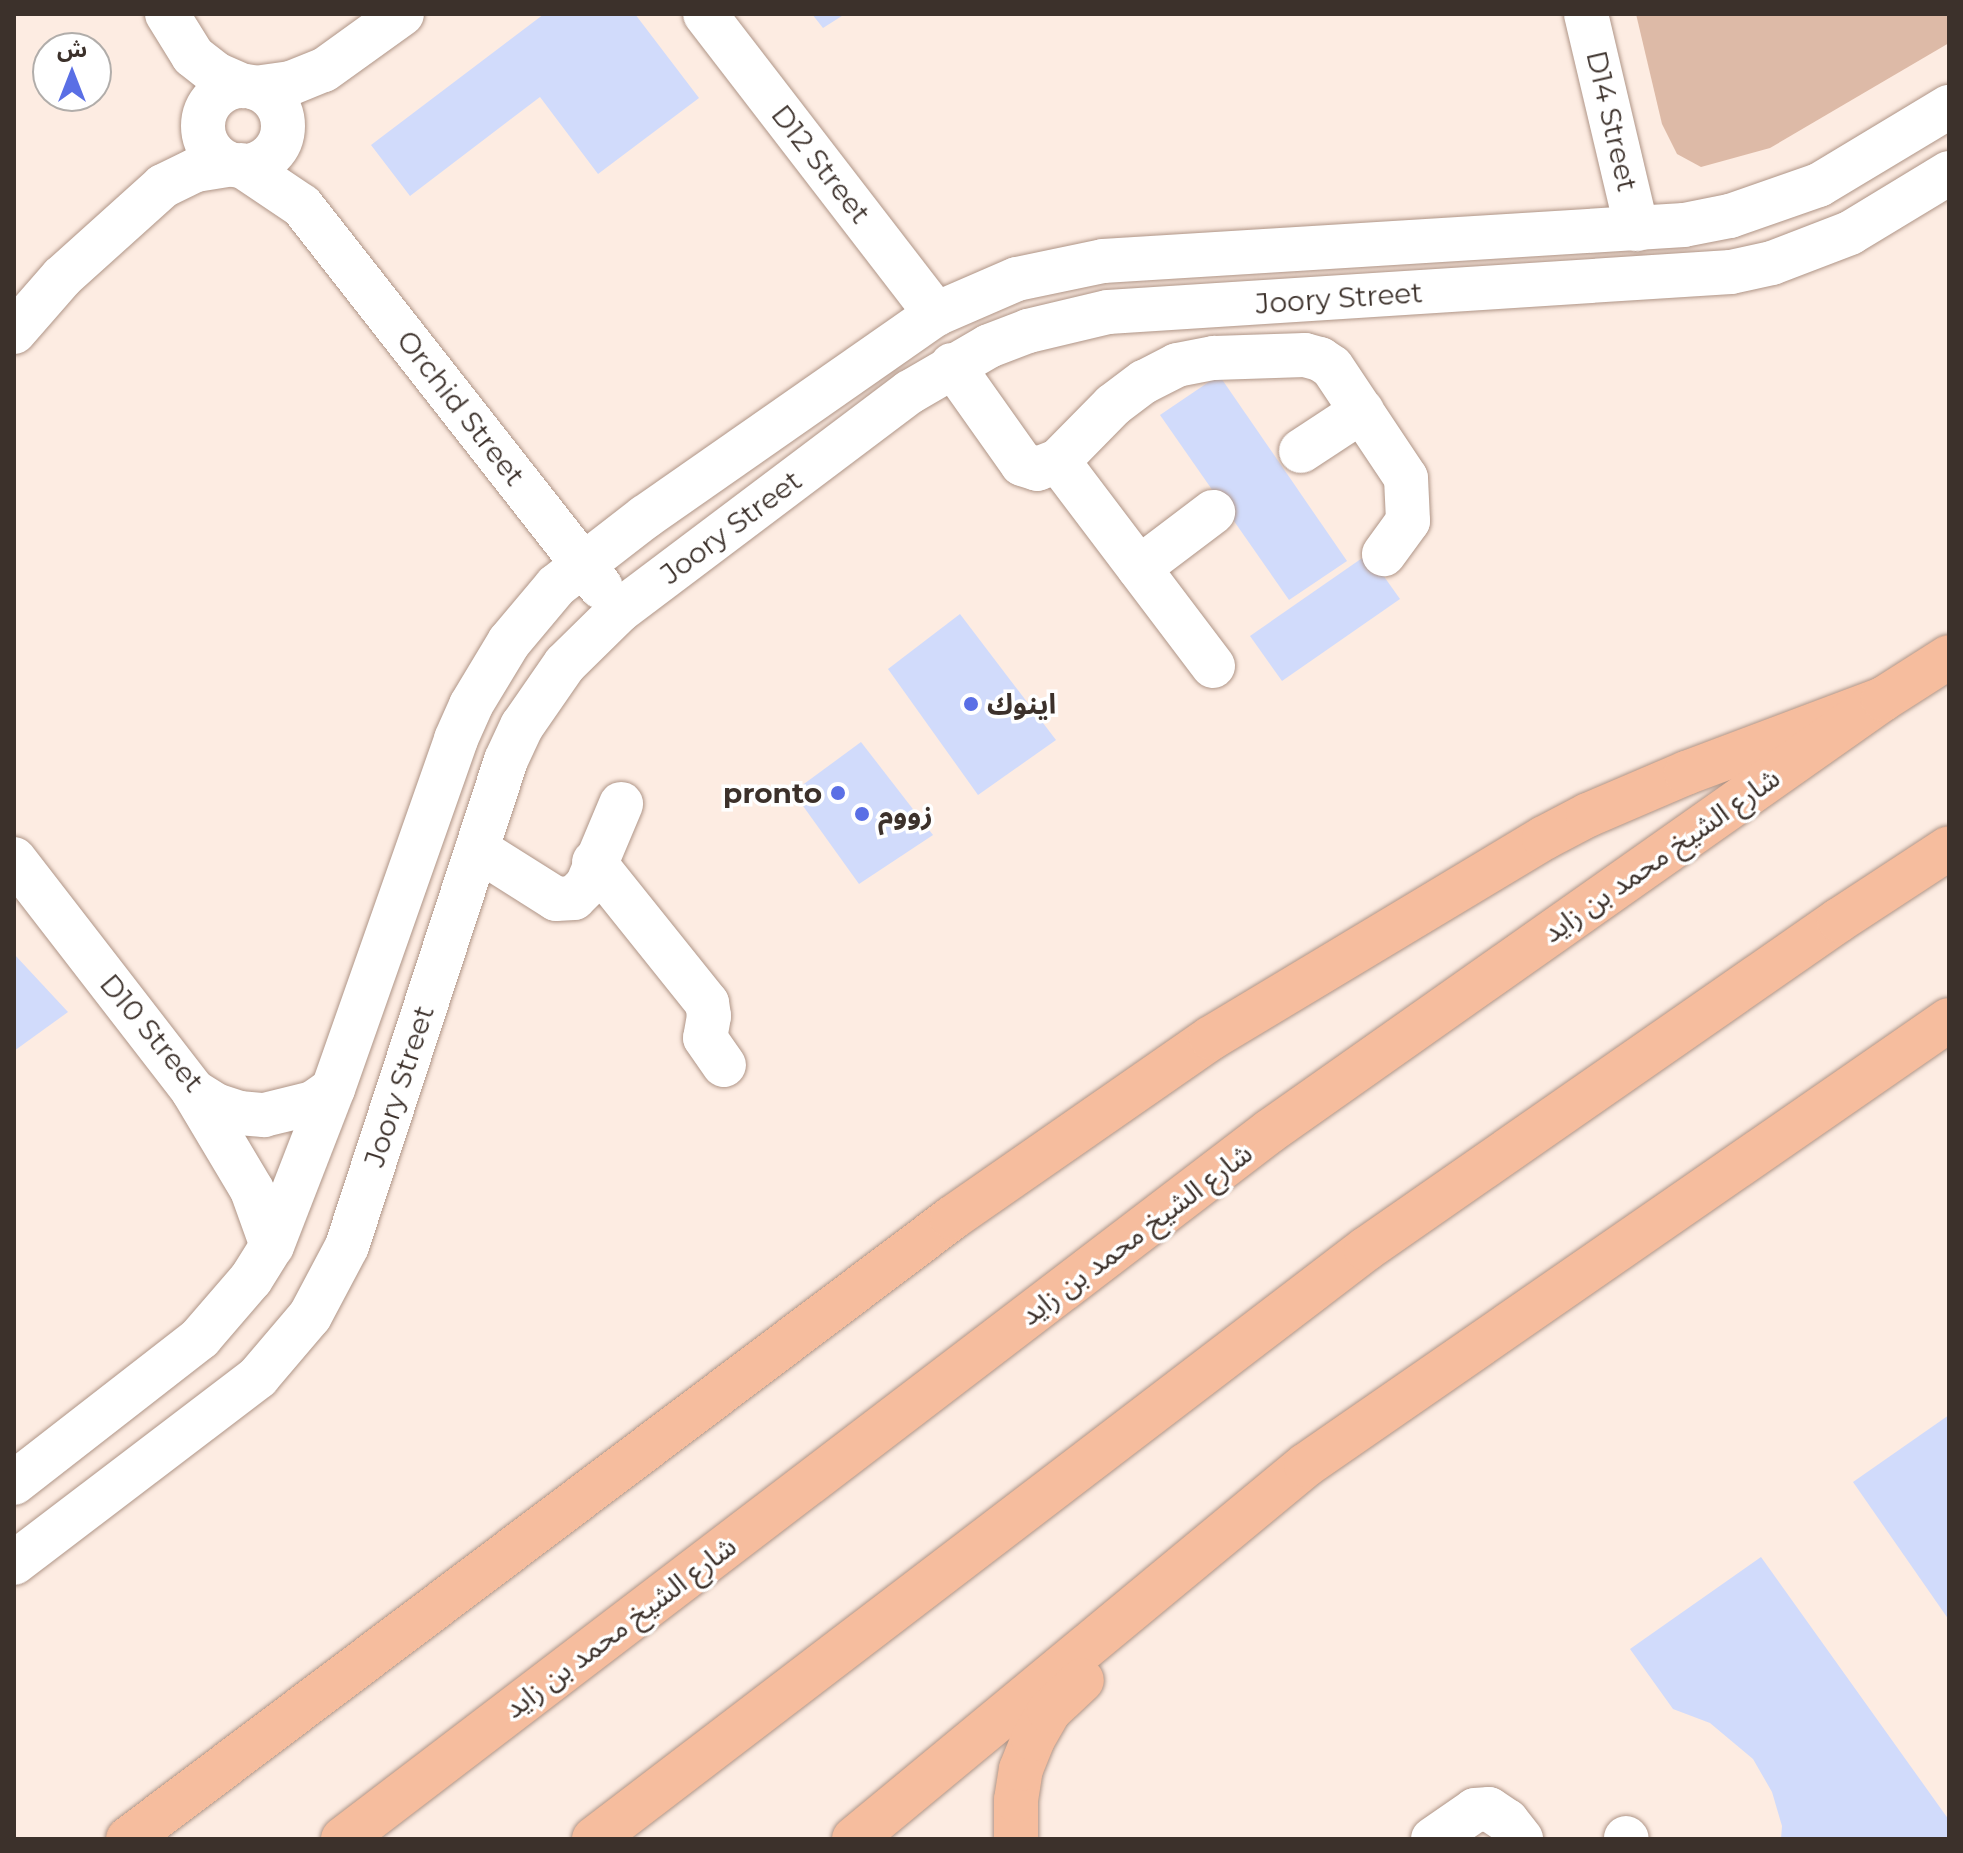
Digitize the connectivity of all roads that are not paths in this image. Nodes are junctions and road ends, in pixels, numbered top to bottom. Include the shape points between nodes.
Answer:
1 (167, 14) edge
2 (402, 14) edge
3 (705, 14) edge
4 (1586, 14) edge
5 (193, 56) junction
6 (324, 70) junction
7 (249, 87) junction
8 (1949, 107) edge
9 (204, 119) junction
10 (281, 135) junction
11 (237, 165) junction
12 (1949, 173) edge
13 (163, 186) junction
14 (302, 206) junction
15 (1637, 229) junction
16 (936, 314) junction
17 (14, 332) edge
18 (952, 365) junction
19 (1362, 411) junction
20 (1301, 451) dead end
21 (1058, 461) junction
22 (1213, 512) dead end
23 (1384, 554) dead end
24 (583, 563) junction
25 (1139, 568) junction
26 (619, 611) junction
27 (1949, 657) edge
28 (1213, 666) dead end
29 (1883, 699) junction
30 (621, 804) dead end
31 (1949, 848) edge
32 (477, 849) junction
33 (14, 859) edge
34 (594, 862) junction
35 (1949, 1020) edge
36 (724, 1065) dead end
37 (333, 1089) junction
38 (193, 1091) junction
39 (272, 1246) junction
40 (1306, 1465) junction
41 (14, 1483) edge
42 (14, 1563) edge
43 (128, 1839) edge
44 (343, 1839) edge
45 (594, 1839) edge
46 (854, 1839) edge
47 (1016, 1839) edge
48 (1433, 1839) edge
49 (1521, 1839) edge

1 - 5 street
2 - 6 street
3 - 16 street, D12 Street
4 - 15 street, D14 Street
5 - 7 street via 216,74
5 - 9 street
6 - 7 street via 291,83
6 - 10 street
7 - 9 street via 219,94
7 - 10 street via 273,100 282,118
8 - 15 street, Joory Street via 1861,163 1790,197 1730,216
9 - 11 street via 210,149
9 - 13 street
10 - 11 street via 268,157
10 - 14 street, Orchid Street
11 - 13 street via 196,170
11 - 14 street, Orchid Street
12 - 18 street, Joory Street via 1850,233 1731,272 1108,312 1028,331
13 - 17 street via 72,268
14 - 24 street, Orchid Street
15 - 16 street, Joory Street via 1103,261 1017,279
16 - 24 street, Joory Street
18 - 21 street via 1022,464 1045,469
18 - 26 street, Joory Street
19 - 20 street
19 - 21 street via 1332,367 1313,356 1194,360 1144,382 1103,414
19 - 23 street via 1400,466 1409,493 1408,521
21 - 25 street
22 - 25 street
24 - 26 street, Orchid Street
24 - 37 street, Joory Street via 532,613 471,705
25 - 28 street
26 - 32 street, Joory Street via 565,664 522,726
27 - 29 highway, شارع الشيخ محمد بن زايد
29 - 43 highway via 1588,815 1211,1038 952,1218
29 - 44 highway, شارع الشيخ محمد بن زايد via 1270,1131
30 - 34 street
31 - 45 highway via 1366,1249
32 - 34 street via 556,899 582,892
32 - 42 street, Joory Street via 347,1246 310,1316 258,1377
33 - 38 street, D10 Street
34 - 36 street via 707,1003 705,1038
35 - 40 highway
37 - 38 street, D10 Street via 313,1103 264,1115 215,1105
37 - 39 street, Joory Street
38 - 39 street via 252,1190
39 - 41 street, Joory Street via 200,1338
40 - 46 highway
40 - 47 highway via 1049,1711 1021,1769
48 - 49 street via 1475,1810 1489,1809

